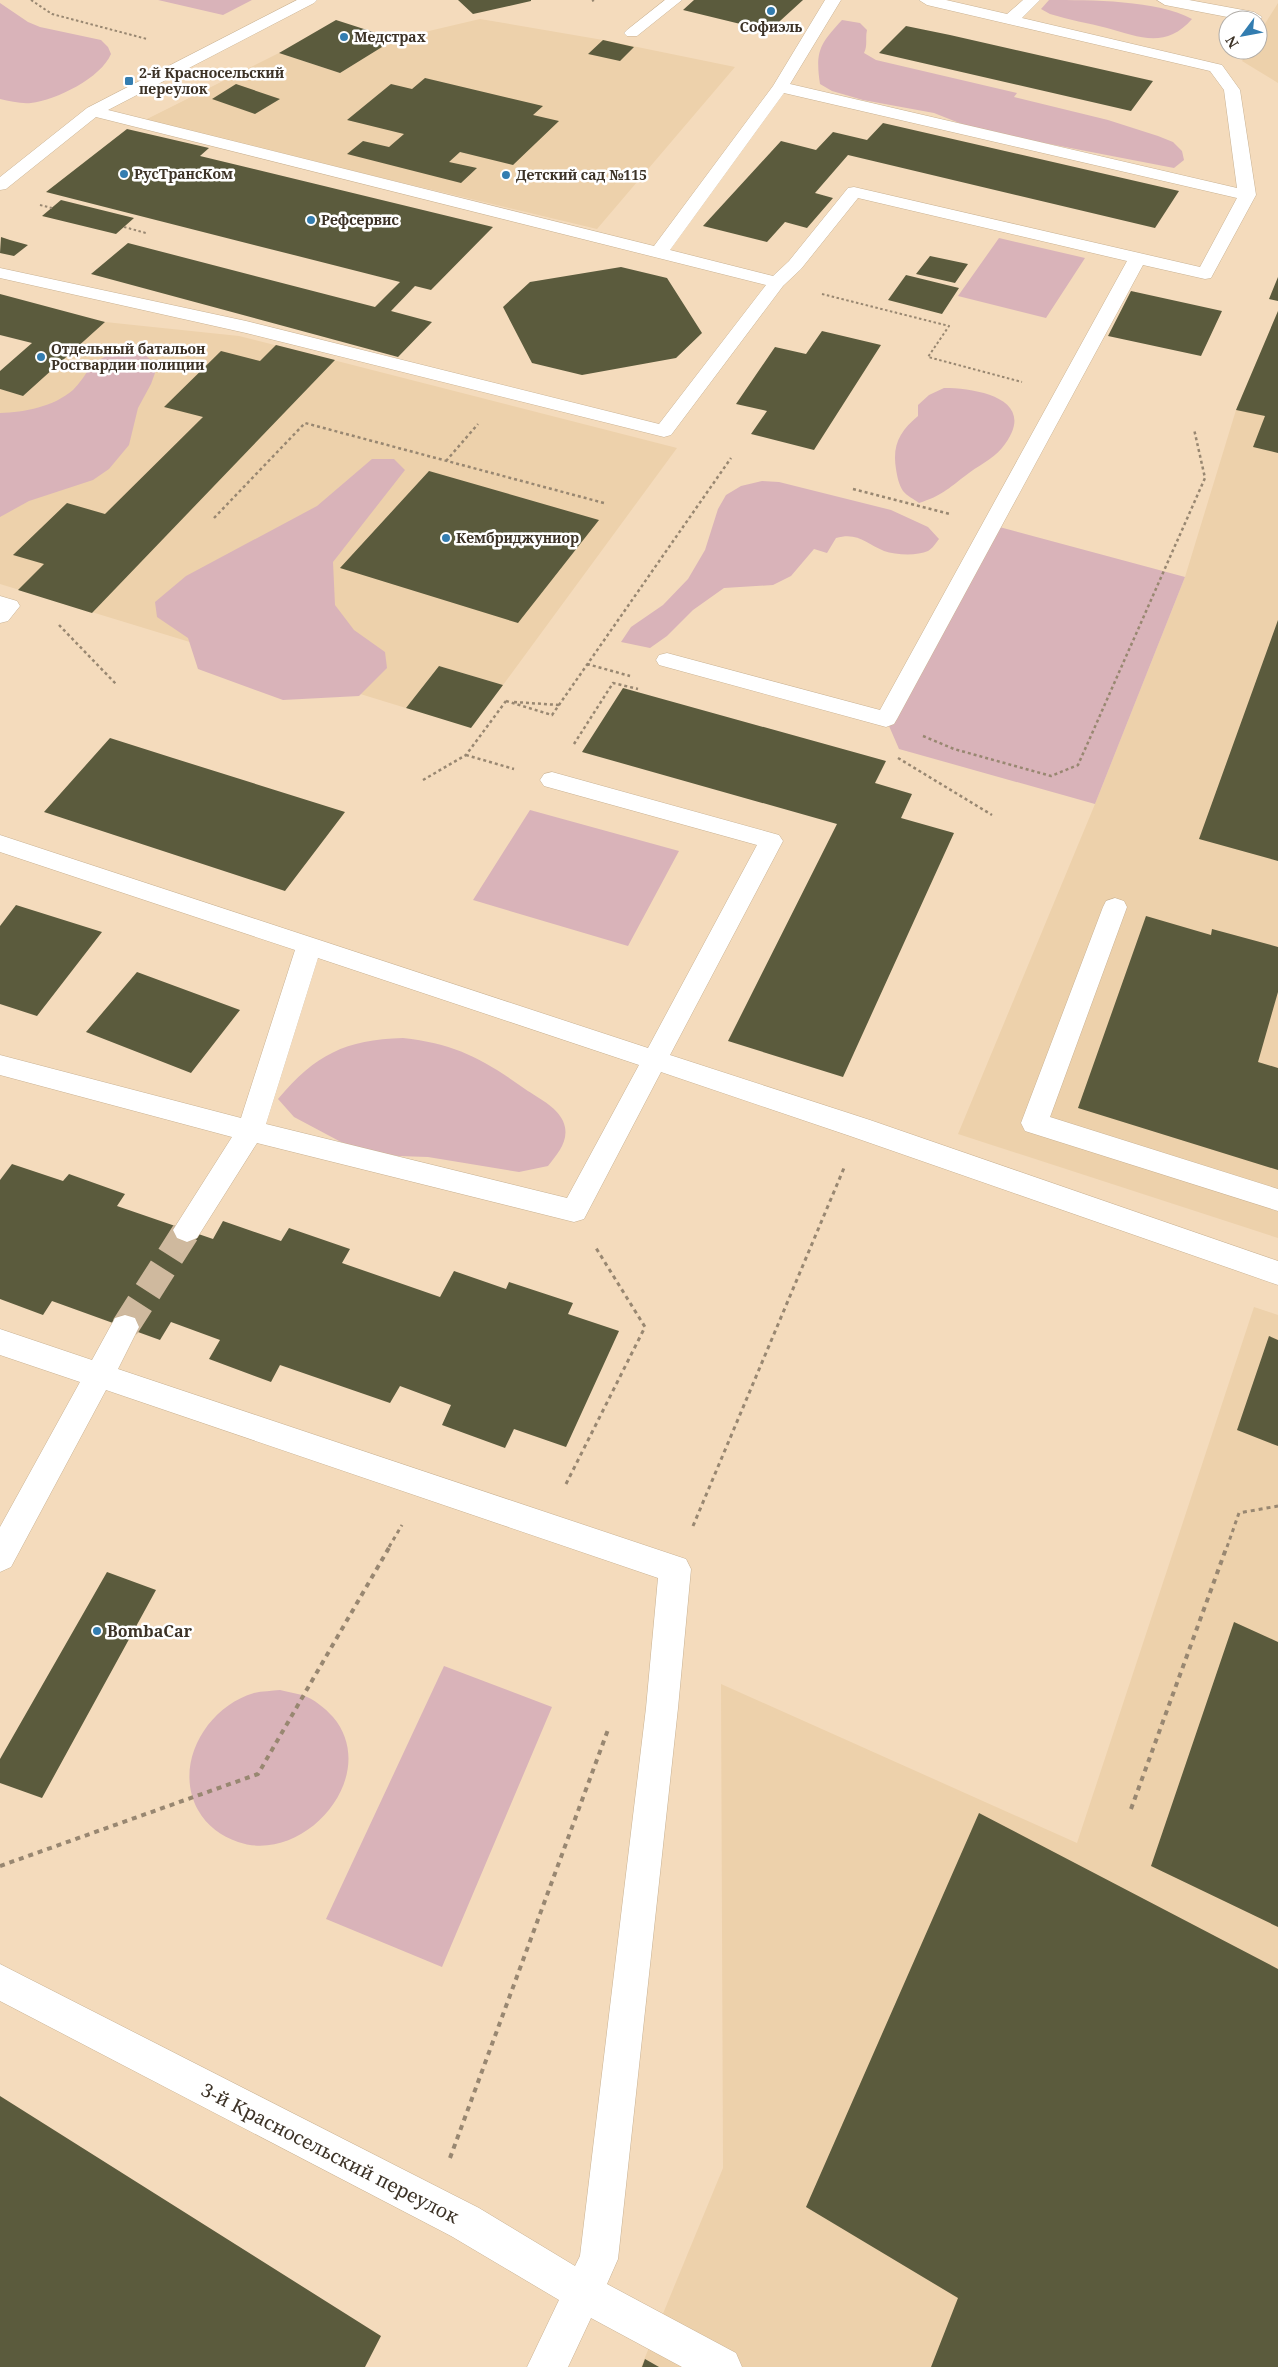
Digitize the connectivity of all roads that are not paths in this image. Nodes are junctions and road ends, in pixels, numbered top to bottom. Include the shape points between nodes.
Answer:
1 (309, 0) edge
2 (674, 0) edge
3 (834, 0) edge
4 (927, 0) edge
5 (1032, 0) edge
6 (1165, 0) edge
7 (1218, 10) edge
8 (1010, 20) junction
9 (632, 33) dead end
10 (780, 87) junction
11 (93, 111) junction
12 (0, 185) edge
13 (1247, 195) junction
14 (659, 252) junction
15 (1138, 258) junction
16 (0, 273) edge
17 (777, 282) junction
18 (0, 603) edge
19 (0, 616) edge
20 (666, 660) dead end
21 (552, 780) road end
22 (0, 843) edge
23 (1115, 907) dead end
24 (308, 945) junction
25 (654, 1059) junction
26 (0, 1065) edge
27 (250, 1130) junction
28 (1278, 1200) edge
29 (187, 1230) tunnel mouth
30 (1278, 1273) edge
31 (124, 1327) tunnel mouth
32 (0, 1342) edge
33 (100, 1375) junction
34 (0, 1557) edge
35 (0, 1982) edge
36 (583, 2292) junction
37 (547, 2367) edge
38 (722, 2367) edge

1 - 11 street
2 - 9 street
3 - 10 street
4 - 8 street
5 - 8 street
6 - 7 street
8 - 13 street via 1220,62 1232,90
10 - 13 street
10 - 14 street
11 - 12 street
11 - 14 street
13 - 15 street via 1205,274
14 - 17 street
15 - 17 street via 854,192 795,265
15 - 20 street via 886,719
16 - 17 street via 246,327 664,431
18 - 19 street via 9,606
21 - 25 street via 771,841
22 - 24 street
23 - 28 street via 1034,1123
24 - 25 street
24 - 27 street
25 - 27 street via 574,1211
25 - 30 street
26 - 27 street
27 - 29 street
31 - 33 street
32 - 33 street
33 - 34 street
33 - 36 street via 675,1568 599,2259
35 - 36 street, 3-й Красносельский переулок via 465,2222
36 - 37 street
36 - 38 street, 3-й Красносельский переулок

